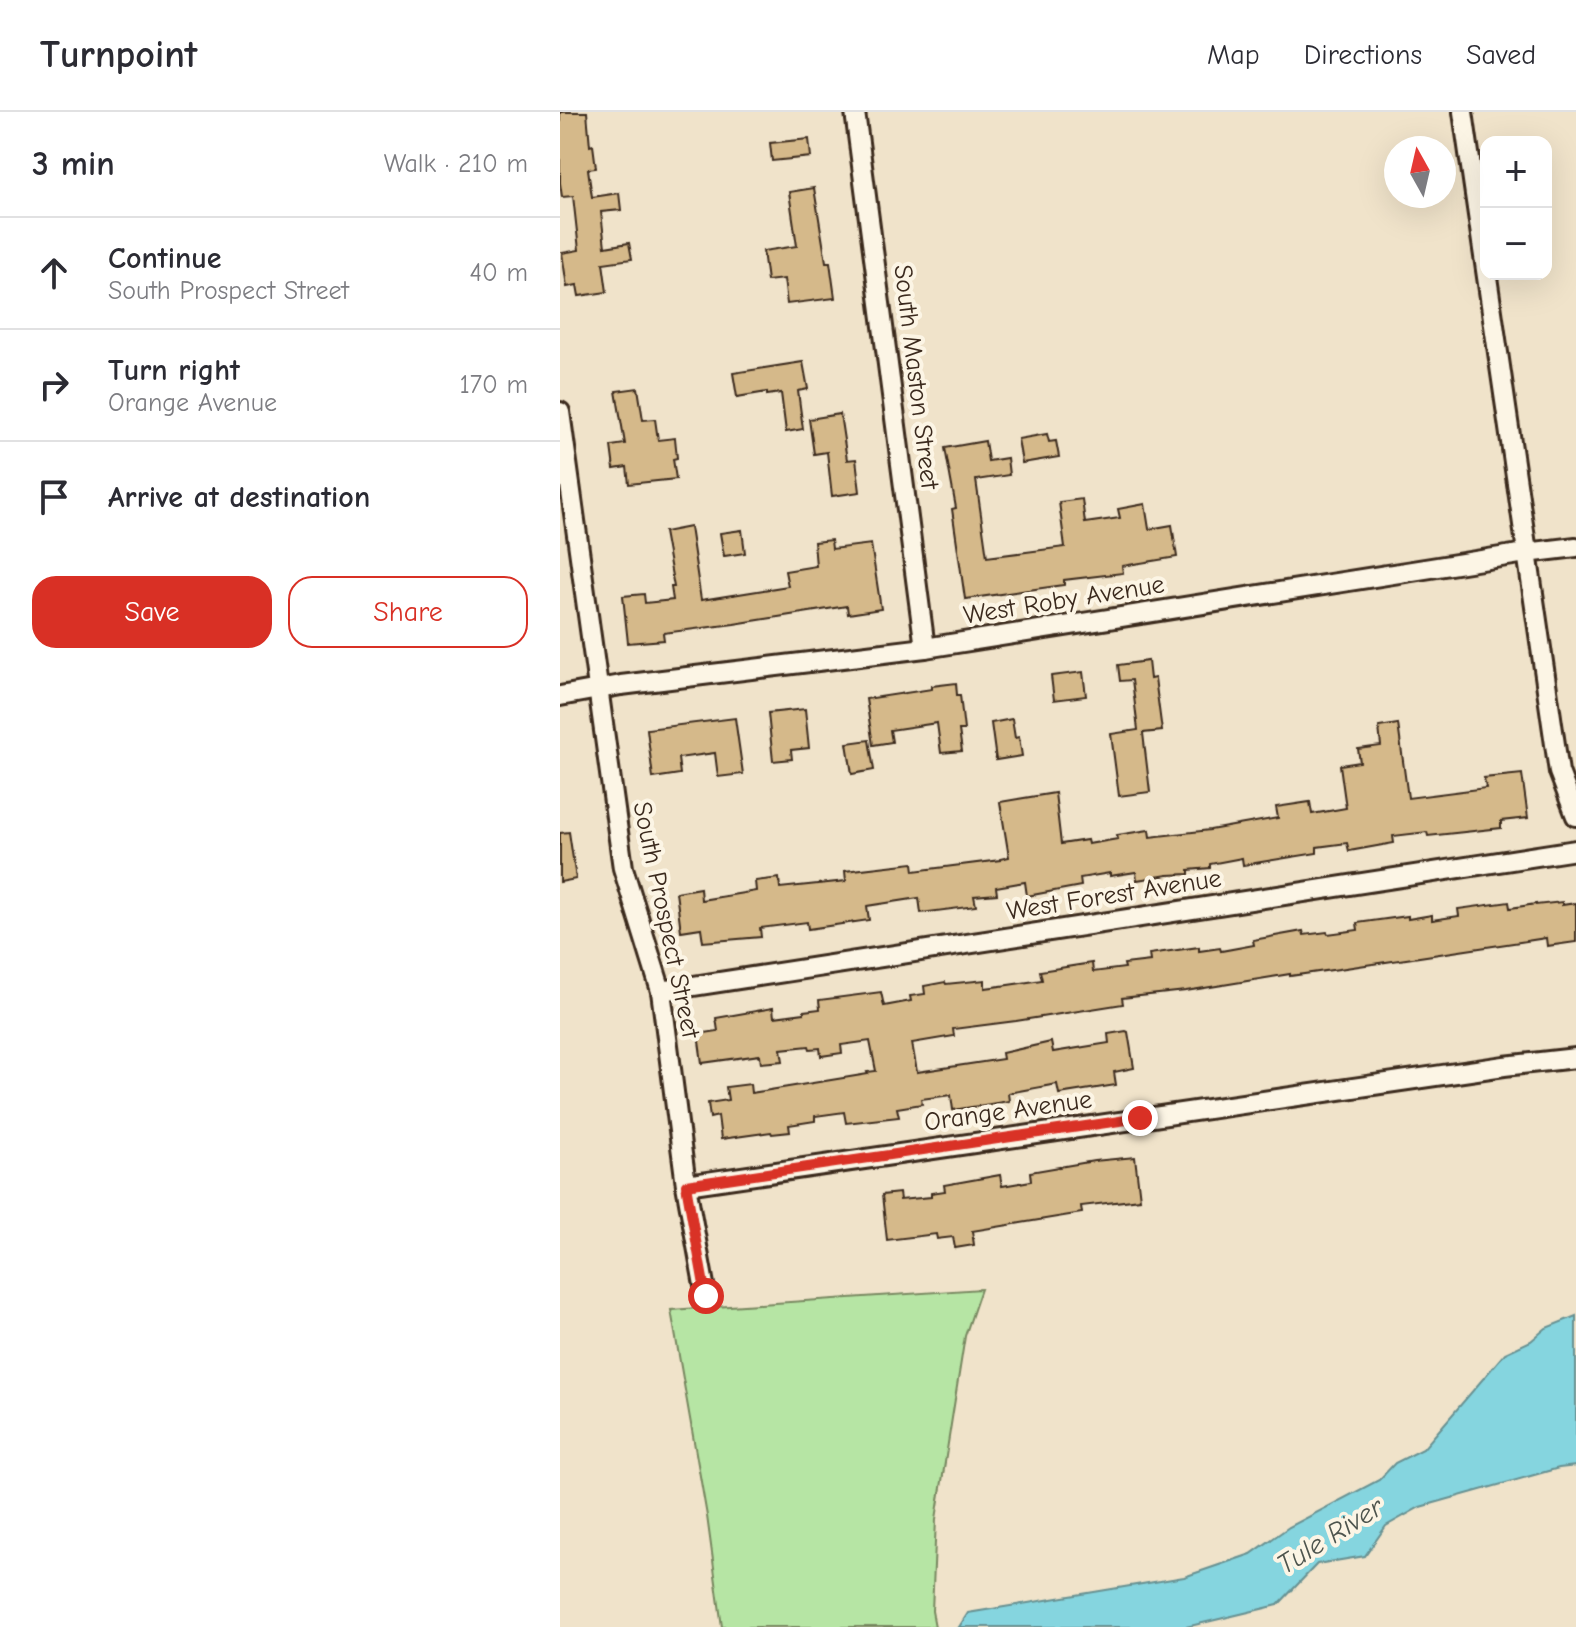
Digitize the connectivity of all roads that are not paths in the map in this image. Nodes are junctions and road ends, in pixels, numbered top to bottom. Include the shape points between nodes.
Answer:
1 (855, 112) edge
2 (1463, 112) edge
3 (560, 412) edge
4 (1576, 547) edge
5 (1526, 553) junction
6 (925, 648) junction
7 (598, 689) junction
8 (560, 696) edge
9 (1576, 816) edge
10 (1576, 850) edge
11 (661, 991) junction
12 (1576, 1058) edge
13 (686, 1185) junction
14 (706, 1296) dead end

1 - 6 street, South Maston Street
2 - 5 street
3 - 7 street, South Prospect Street
4 - 5 street, West Roby Avenue
5 - 6 street, West Roby Avenue
5 - 9 street via 1559,772
6 - 7 street, West Roby Avenue
7 - 8 street, West Roby Avenue
7 - 11 street, South Prospect Street via 623,868
10 - 11 street, West Forest Avenue
11 - 13 street, South Prospect Street
12 - 13 street, Orange Avenue
13 - 14 street, South Prospect Street

